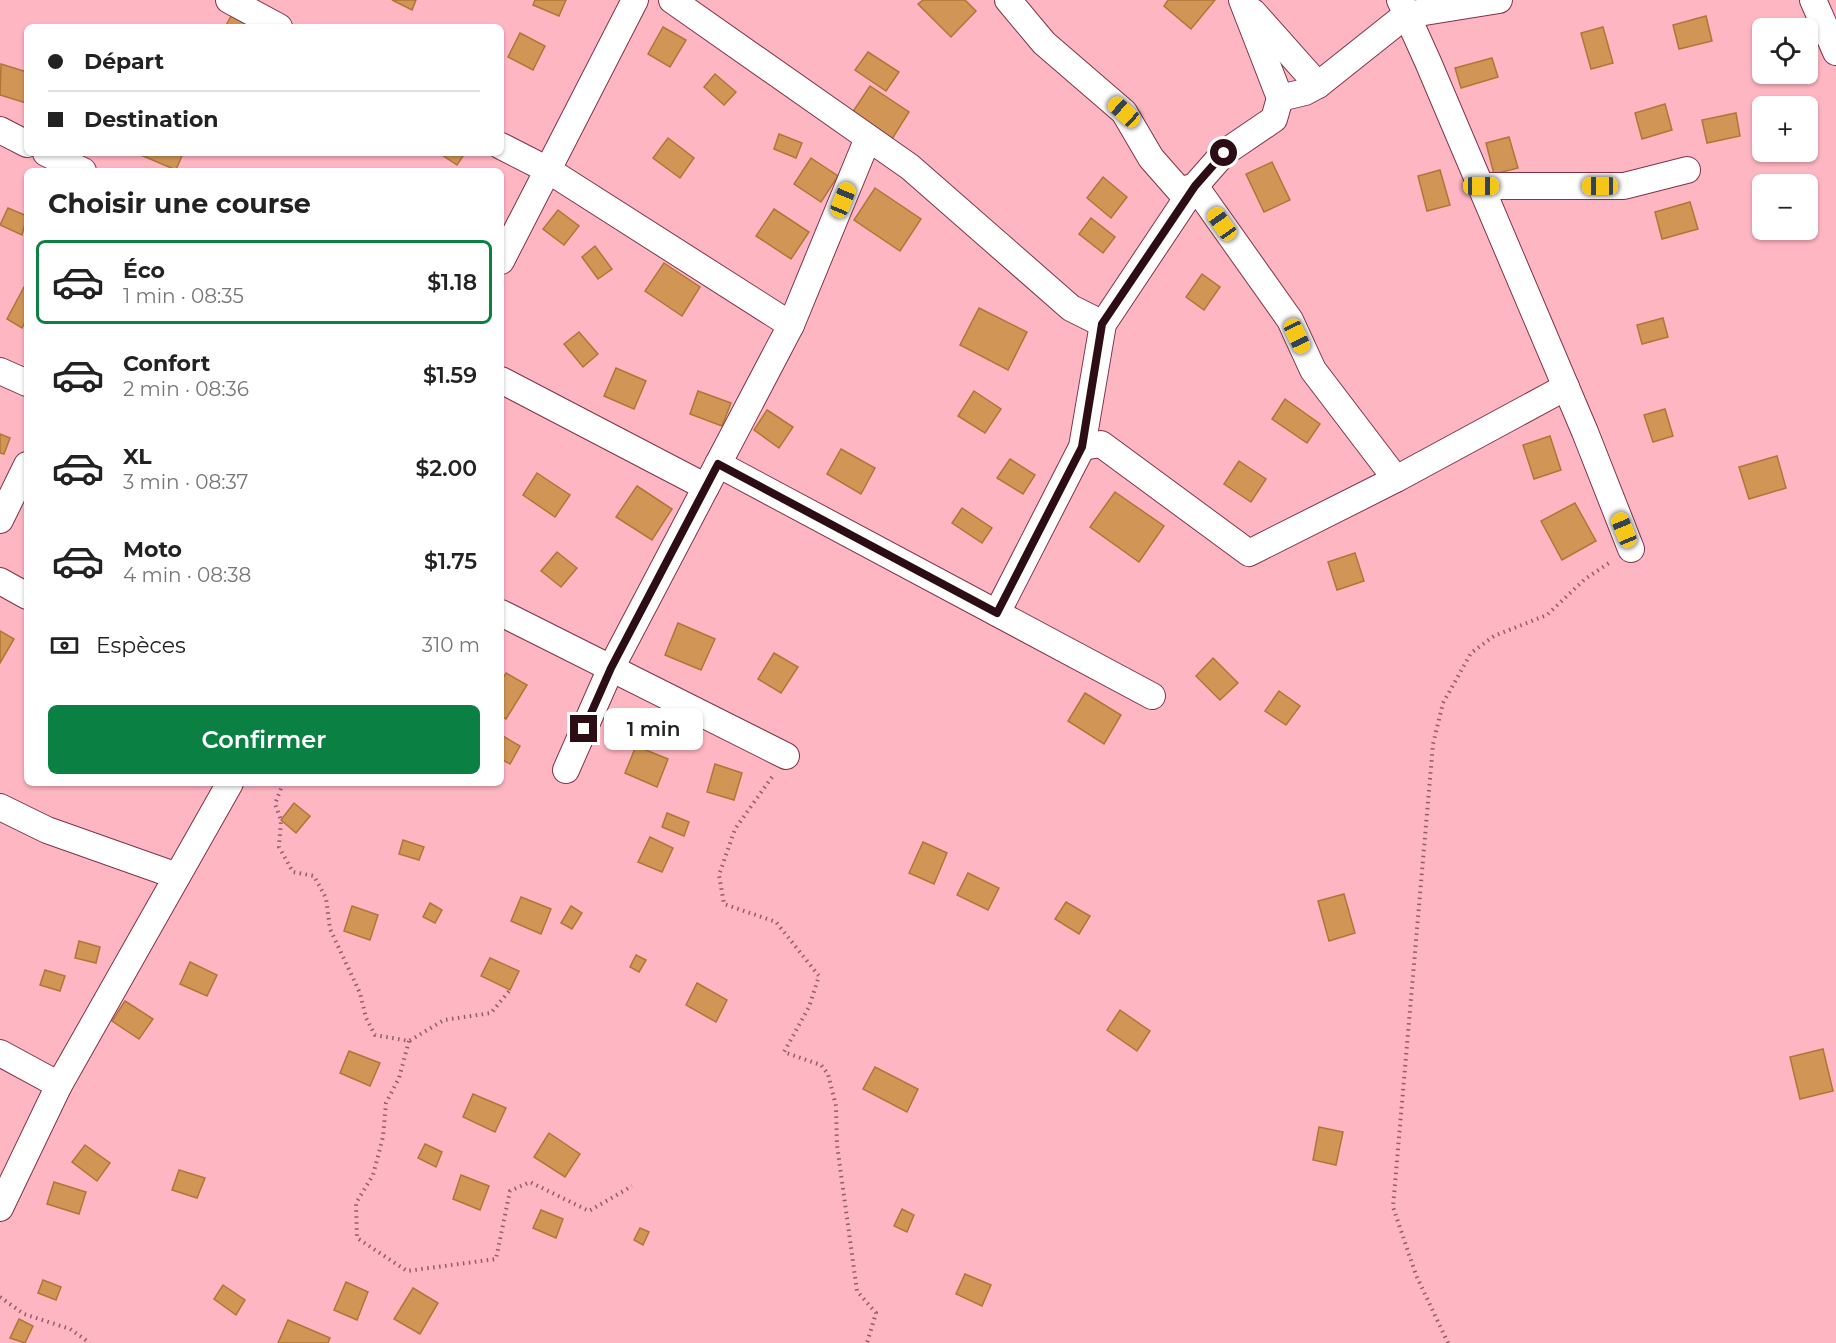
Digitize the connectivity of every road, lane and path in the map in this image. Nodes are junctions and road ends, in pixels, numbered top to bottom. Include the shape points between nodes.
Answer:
1 (229, 0) edge
2 (635, 0) edge
3 (672, 0) edge
4 (1008, 0) edge
5 (1242, 0) edge
6 (1499, 0) edge
7 (1813, 0) edge
8 (1403, 7) edge
9 (273, 24) edge
10 (1836, 52) edge
11 (1318, 85) junction
12 (1280, 98) junction
13 (0, 130) edge
14 (868, 138) junction
15 (24, 142) edge
16 (504, 148) edge
17 (52, 156) edge
18 (77, 168) edge
19 (548, 170) junction
20 (1687, 170) dead end
21 (1195, 186) junction
22 (1481, 186) junction
23 (504, 255) edge
24 (1102, 324) junction
25 (791, 325) junction
26 (0, 371) edge
27 (504, 382) edge
28 (24, 383) edge
29 (1566, 387) junction
30 (1082, 447) junction
31 (718, 464) junction
32 (24, 471) edge
33 (1396, 479) junction
34 (706, 487) junction
35 (0, 520) edge
36 (1631, 549) joint
37 (0, 581) edge
38 (24, 594) edge
39 (997, 613) junction
40 (504, 614) edge
41 (611, 668) junction
42 (1152, 696) dead end
43 (786, 756) joint
44 (566, 770) dead end
45 (228, 786) edge
46 (282, 786) edge
47 (0, 807) edge
48 (177, 876) junction
49 (510, 990) dead end
50 (409, 1041) junction
51 (0, 1053) edge
52 (59, 1085) junction
53 (632, 1186) dead end
54 (0, 1208) edge
55 (0, 1297) edge
56 (90, 1343) edge
57 (867, 1343) edge
58 (1448, 1343) edge

1 - 9 street
2 - 19 street
3 - 14 street
4 - 21 street via 1044,43 1124,112 1151,158 1180,191
5 - 11 street
5 - 12 street
6 - 8 street
7 - 10 street
8 - 11 street
8 - 22 street
11 - 12 street
12 - 21 street via 1274,119 1224,153
13 - 15 street
14 - 24 street via 910,168 1071,308
14 - 25 street
16 - 19 street
17 - 18 street
19 - 23 street
19 - 25 street
20 - 22 street via 1624,186
21 - 24 street
21 - 33 street via 1290,320 1313,370
22 - 29 street
24 - 30 street
25 - 31 street
26 - 28 street
27 - 34 street
29 - 33 street
29 - 36 street
30 - 33 street via 1101,444 1249,553
30 - 39 street
31 - 34 street
31 - 39 street
32 - 35 street
34 - 41 street
36 - 58 path via 1585,579 1547,615 1494,636 1472,653 1443,703 1433,744 1393,1207 1416,1275
37 - 38 street
39 - 42 street
40 - 41 street
41 - 43 street
41 - 44 street
43 - 57 path via 735,829 719,875 724,904 776,922 819,976 809,1007 784,1052 820,1065 828,1074 836,1106 837,1144 857,1291 876,1313
45 - 48 street
46 - 50 path via 275,804 280,820 279,847 293,872 314,876 326,898 330,929 375,1035
47 - 48 street via 47,830
48 - 52 street
49 - 50 path via 491,1012 444,1020
50 - 53 path via 399,1078 386,1103 373,1175 356,1203 357,1238 407,1270 496,1259 510,1191 530,1182 589,1211
51 - 52 street
52 - 54 street
55 - 56 path via 24,1314 70,1329

